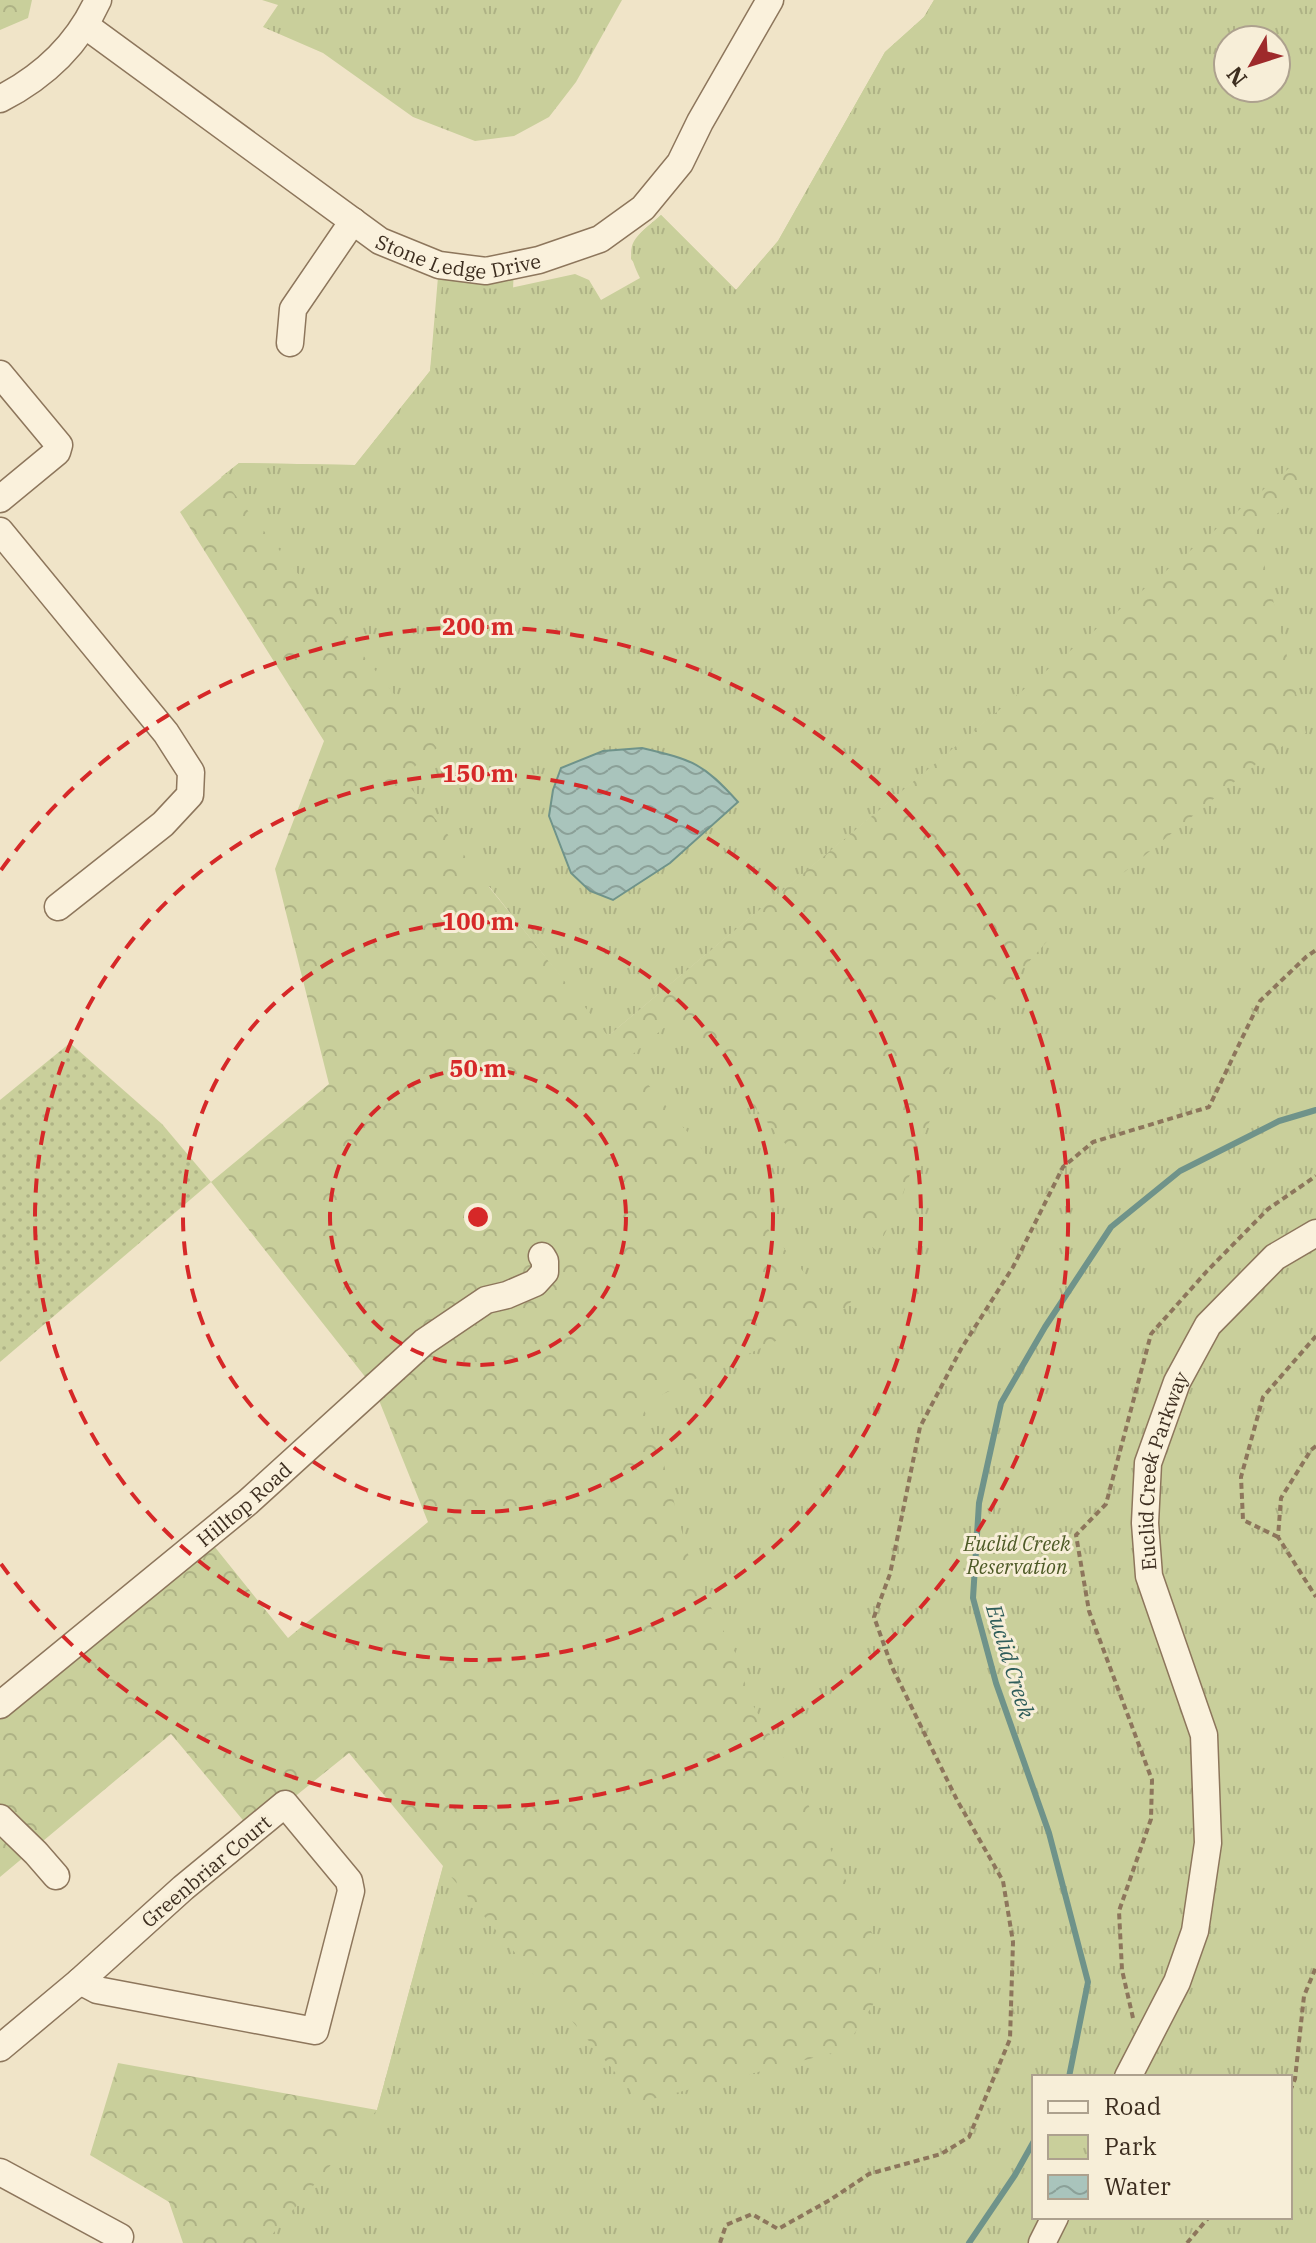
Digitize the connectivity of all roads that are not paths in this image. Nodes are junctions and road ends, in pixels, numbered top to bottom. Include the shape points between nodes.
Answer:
1 (98, 0) edge
2 (770, 0) edge
3 (86, 26) junction
4 (0, 99) edge
5 (353, 221) junction
6 (290, 343) dead end
7 (0, 374) edge
8 (0, 499) edge
9 (2, 536) edge
10 (58, 907) dead end
11 (1316, 1233) edge
12 (542, 1256) dead end
13 (0, 1705) edge
14 (0, 1818) edge
15 (56, 1876) dead end
16 (80, 1981) junction
17 (0, 2048) edge
18 (1129, 2075) edge
19 (0, 2172) edge
20 (1054, 2219) edge
21 (120, 2237) dead end
22 (1042, 2243) edge

1 - 3 street
2 - 5 street, Stone Ledge Drive via 680,163 643,208 600,239 486,271 439,265 380,241
3 - 4 street via 32,81
3 - 5 street, Stone Ledge Drive
5 - 6 street via 293,309
7 - 8 street via 59,445
9 - 10 street via 112,664 191,772 190,795 163,824
11 - 18 street, Euclid Creek Parkway via 1275,1257 1208,1325 1177,1382 1148,1463 1149,1576 1204,1735 1208,1843 1195,1931 1177,1982
12 - 13 street, Hilltop Road via 545,1272 535,1283 486,1300 424,1342 248,1502
14 - 15 street
16 - 16 street, Greenbriar Court via 285,1804 349,1881 351,1891 315,2031 97,1990
16 - 17 street, Greenbriar Court
19 - 21 street
20 - 22 street

